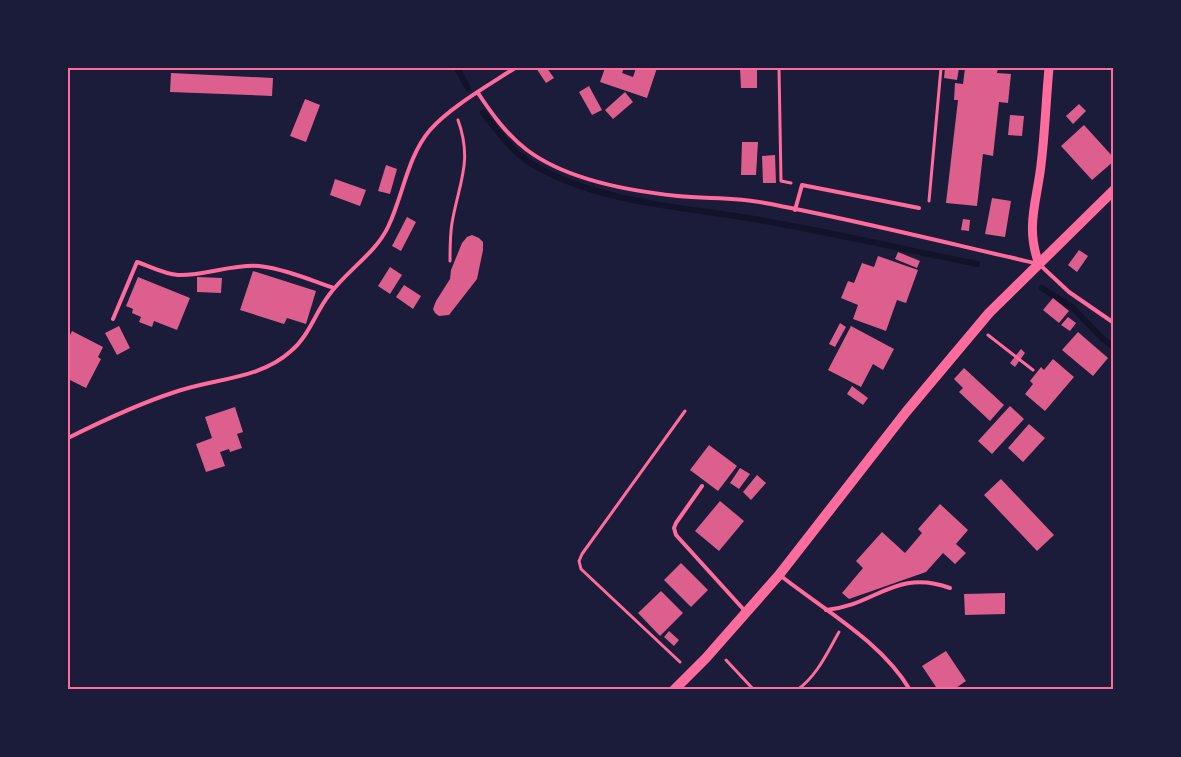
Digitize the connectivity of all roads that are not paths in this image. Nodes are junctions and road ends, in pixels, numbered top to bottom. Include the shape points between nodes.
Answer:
1 (515, 68) edge
2 (1049, 68) edge
3 (478, 93) junction
4 (1114, 190) edge
5 (919, 208) road end
6 (795, 210) junction
7 (1038, 264) junction
8 (334, 288) junction
9 (114, 319) dead end
10 (1114, 323) edge
11 (68, 438) edge
12 (702, 486) dead end
13 (779, 575) junction
14 (950, 588) dead end
15 (826, 610) junction
16 (746, 612) junction
17 (674, 690) edge
18 (910, 690) edge

1 - 3 lane
2 - 7 street via 1041,166 1031,230 1032,248
3 - 6 lane via 494,118 517,141 543,160 569,172 622,187 677,196 763,202
3 - 8 lane via 452,111 422,142 379,243
4 - 7 main road
5 - 6 lane via 802,185
6 - 7 lane
7 - 10 lane via 1069,292
7 - 13 main road via 989,313 949,360
8 - 9 lane via 259,266 178,275 138,262
8 - 11 lane via 302,340 270,366 242,377 175,392
12 - 16 lane via 676,523 676,535
13 - 15 lane
13 - 16 main road
14 - 15 lane via 928,582 903,584 856,604
15 - 18 lane via 891,662
16 - 17 main road

